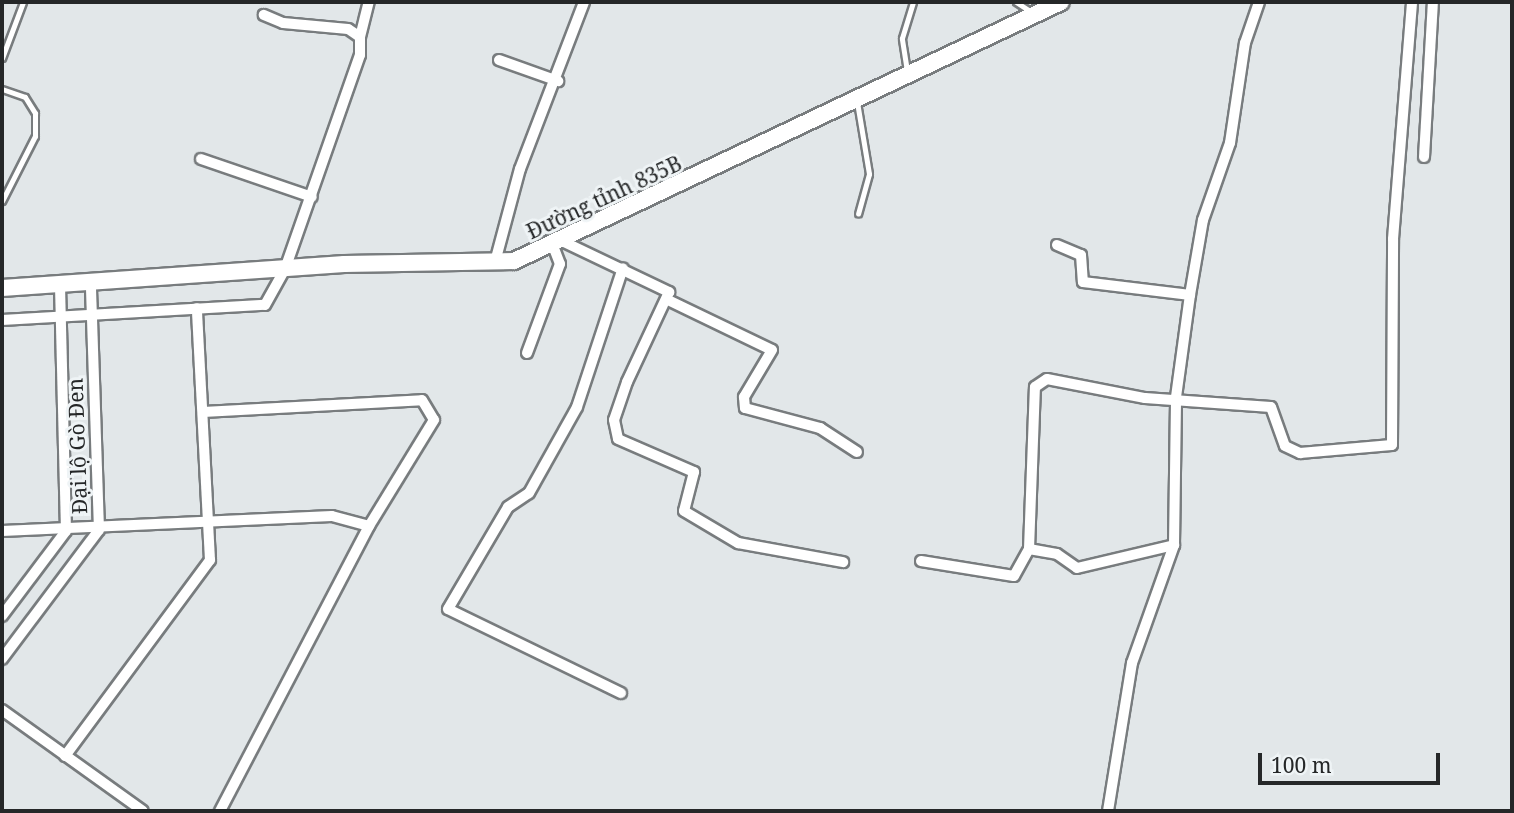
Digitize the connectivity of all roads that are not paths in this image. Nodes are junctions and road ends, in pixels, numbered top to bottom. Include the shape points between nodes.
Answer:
1 (23, 2) edge
2 (369, 2) edge
3 (584, 2) edge
4 (913, 2) edge
5 (1016, 2) edge
6 (1061, 2) edge
7 (1259, 2) edge
8 (1412, 2) edge
9 (1433, 2) edge
10 (264, 15) dead end
11 (1036, 15) junction
12 (360, 37) junction
13 (2, 58) edge
14 (499, 60) dead end
15 (910, 77) junction
16 (558, 81) junction
17 (2, 89) edge
18 (857, 102) junction
19 (1424, 158) dead end
20 (201, 159) dead end
21 (312, 197) junction
22 (2, 201) edge
23 (859, 214) dead end
24 (558, 243) junction
25 (1057, 245) dead end
26 (495, 262) junction
27 (623, 268) junction
28 (285, 269) junction
29 (91, 282) junction
30 (60, 285) junction
31 (2, 288) edge
32 (1189, 295) junction
33 (668, 300) junction
34 (197, 308) junction
35 (92, 313) junction
36 (61, 315) junction
37 (2, 320) edge
38 (527, 353) dead end
39 (1176, 397) junction
40 (203, 412) junction
41 (857, 452) dead end
42 (209, 522) junction
43 (369, 526) junction
44 (99, 530) junction
45 (2, 531) edge
46 (66, 531) junction
47 (1174, 545) junction
48 (1030, 550) junction
49 (921, 561) dead end
50 (844, 562) dead end
51 (2, 616) edge
52 (2, 659) edge
53 (621, 693) dead end
54 (2, 710) edge
55 (65, 756) junction
56 (143, 811) edge
57 (220, 811) edge
58 (1108, 811) edge

1 - 13 lane
2 - 12 street
3 - 16 street
4 - 15 lane via 901,60
5 - 11 lane
6 - 11 main road, Đường tỉnh 835B
7 - 32 street via 1245,43 1230,143 1203,220
8 - 39 street via 1393,239 1392,445 1300,453 1285,446 1271,407
9 - 19 street
10 - 12 street via 283,23 348,29
11 - 15 main road, Đường tỉnh 835B
12 - 21 street via 360,55
14 - 16 street
15 - 18 main road, Đường tỉnh 835B
16 - 26 street via 520,169
17 - 22 lane via 25,97 35,113 35,136
18 - 23 lane via 869,174
18 - 24 main road, Đường tỉnh 835B
20 - 21 street
21 - 28 street
24 - 26 main road, Đường tỉnh 835B
24 - 27 street
24 - 38 street via 560,264
25 - 32 street via 1082,255 1083,282
26 - 28 main road, Đường tỉnh 835B
27 - 33 street via 663,285
27 - 53 street via 577,407 529,493 508,507 447,609
28 - 29 main road, Đường tỉnh 835B
28 - 34 street via 265,305
29 - 30 main road, Đường tỉnh 835B
29 - 35 street, Đại lộ Gò Đen
30 - 31 main road, Đường tỉnh 835B
30 - 36 street, Đại lộ Gò Đen
32 - 39 street
33 - 41 street via 772,350 744,397 745,408 820,428
33 - 50 street via 627,382 614,420 618,439 694,472 684,512 738,543
34 - 35 street
34 - 40 street
35 - 36 street
35 - 44 street, Đại lộ Gò Đen
36 - 37 street
36 - 46 street, Đại lộ Gò Đen
39 - 47 street
39 - 48 street via 1038,382 1028,458
40 - 42 street
40 - 43 street via 422,400 434,420
42 - 43 street via 332,516
42 - 44 street
42 - 55 street via 210,560 200,579
43 - 57 street
44 - 46 street
44 - 52 street, Đại lộ Gò Đen
45 - 46 street
46 - 51 street, Đại lộ Gò Đen
47 - 48 street via 1077,568 1057,554
47 - 58 street via 1132,663
48 - 49 street via 1014,576
54 - 55 street
55 - 56 street

